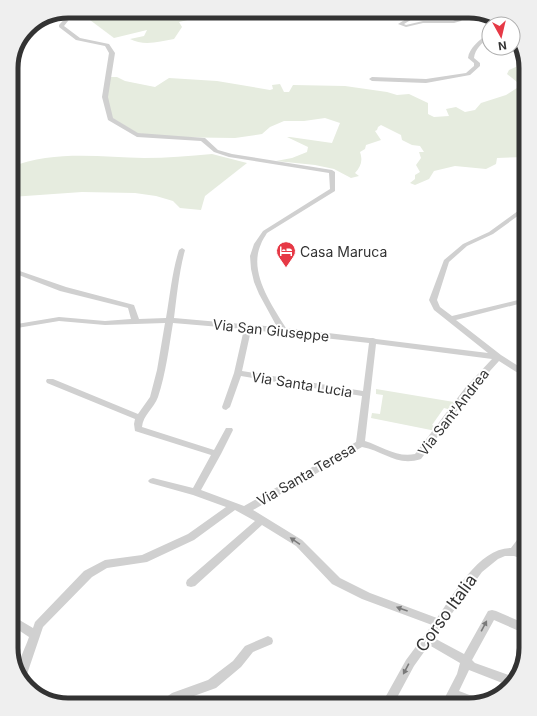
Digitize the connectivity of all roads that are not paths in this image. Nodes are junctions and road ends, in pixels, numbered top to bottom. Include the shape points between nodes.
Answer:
1 (68, 18) edge
2 (411, 18) edge
3 (460, 18) edge
4 (481, 41) edge
5 (372, 79) dead end
6 (519, 212) edge
7 (182, 250) dead end
8 (18, 273) edge
9 (519, 302) edge
10 (450, 319) junction
11 (168, 320) junction
12 (136, 322) junction
13 (18, 326) edge
14 (248, 327) junction
15 (284, 330) junction
16 (373, 340) junction
17 (498, 356) junction
18 (519, 370) edge
19 (238, 373) junction
20 (50, 381) dead end
21 (366, 394) junction
22 (226, 407) dead end
23 (140, 418) junction
24 (229, 430) dead end
25 (360, 444) junction
26 (216, 454) junction
27 (153, 481) dead end
28 (195, 492) junction
29 (234, 506) junction
30 (245, 510) junction
31 (262, 520) junction
32 (519, 545) edge
33 (514, 552) junction
34 (519, 554) edge
35 (191, 583) dead end
36 (439, 622) junction
37 (18, 624) edge
38 (519, 626) edge
39 (35, 635) junction
40 (427, 639) junction
41 (268, 641) dead end
42 (466, 661) junction
43 (23, 670) edge
44 (508, 680) edge
45 (452, 693) junction
46 (175, 698) edge
47 (391, 698) edge
48 (450, 698) edge
49 (464, 698) edge

1 - 15 street via 61,26 78,39 107,45 112,53 105,97 110,119 137,135 203,139 216,151 231,156 332,172 333,190 265,232 258,240 253,271
2 - 3 street via 400,24 406,26 423,22 454,22
4 - 5 street via 471,55 477,66 468,74 426,80
6 - 10 street via 491,233 466,245 446,261 433,300 437,308
7 - 11 street
8 - 12 street via 63,289 131,307
9 - 10 street
10 - 17 street
11 - 12 street, Via San Giuseppe
11 - 14 street, Via San Giuseppe
11 - 23 street via 154,399
12 - 13 street, Via San Giuseppe via 105,323 59,319
14 - 15 street, Via San Giuseppe
14 - 19 street
15 - 16 street, Via San Giuseppe
16 - 17 street, Via San Giuseppe
16 - 21 street, Via Santa Teresa
17 - 18 street, Via San Giuseppe
17 - 25 street, Via Sant'Andrea via 468,390 418,458 403,459
19 - 21 street, Via Santa Lucia
19 - 22 street
20 - 23 street
21 - 25 street, Via Santa Teresa
23 - 26 street via 138,429
24 - 26 street
25 - 30 street, Via Santa Teresa
26 - 28 street
27 - 28 street
28 - 29 street
29 - 30 street
29 - 39 street via 191,537 144,559 105,564 88,574 39,625
30 - 31 street
31 - 35 street
36 -> 31 street via 366,596 336,581 299,543
32 - 33 street
33 - 34 street, Corso Italia
33 - 36 street, Corso Italia via 494,556 478,569
36 - 40 street, Corso Italia
37 - 39 street
42 -> 38 street via 492,614
39 - 43 street
40 - 42 street
40 -> 47 street, Corso Italia
41 - 46 street via 249,649 237,664 212,684
42 - 44 street via 471,666
42 - 45 street
45 - 48 street
45 - 49 street

